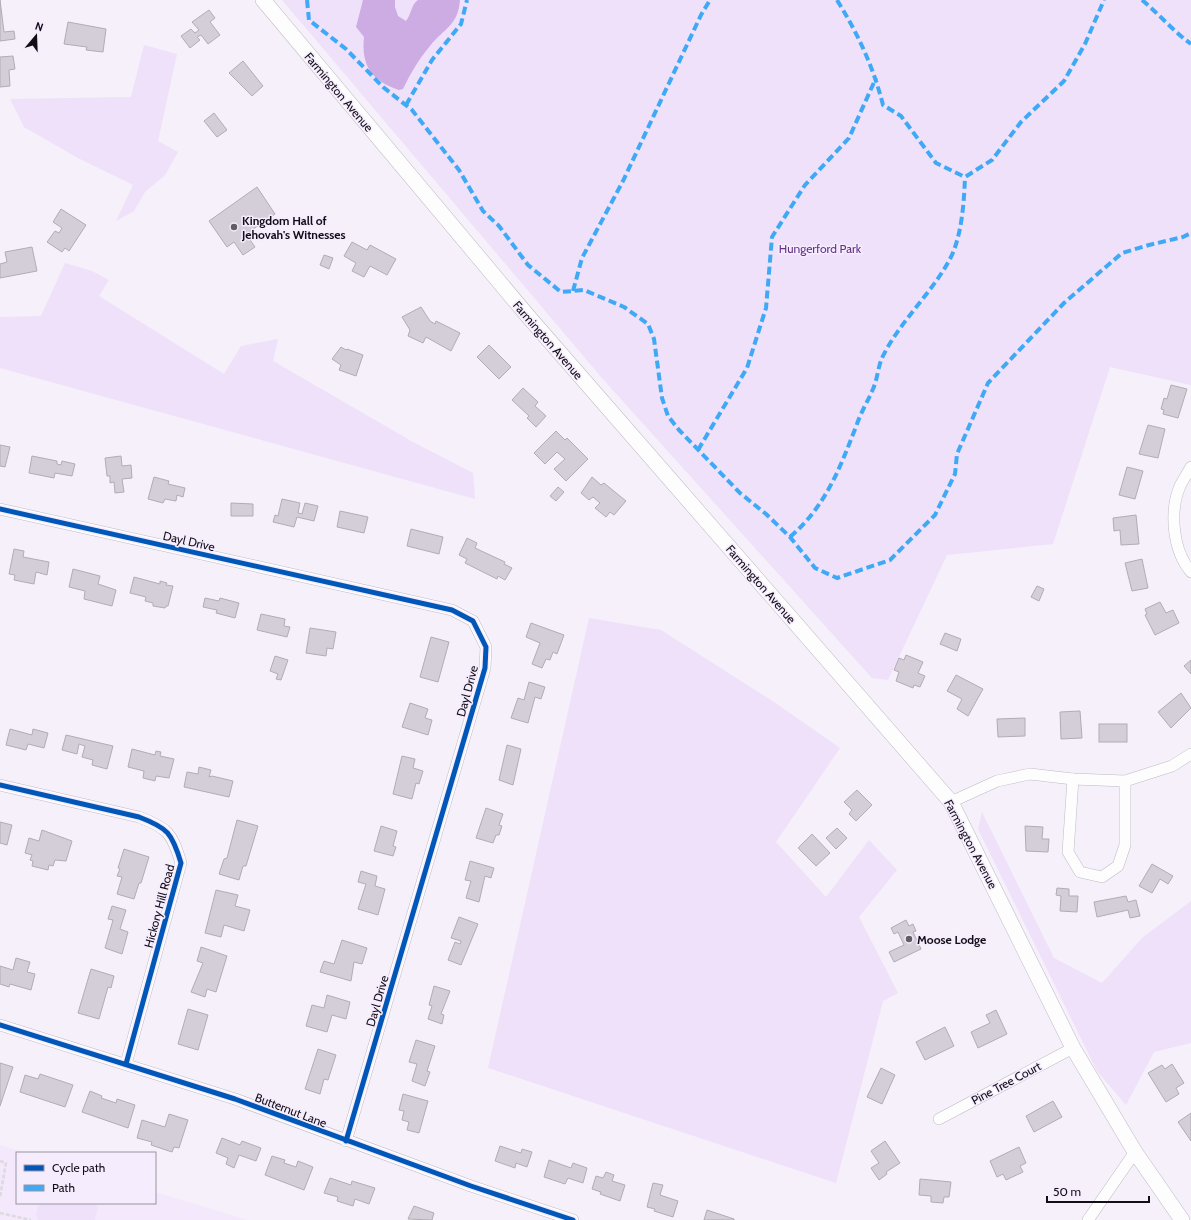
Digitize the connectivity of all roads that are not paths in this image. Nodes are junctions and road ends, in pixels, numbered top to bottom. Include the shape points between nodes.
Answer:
1 (263, 0) edge
2 (1191, 467) edge
3 (0, 509) edge
4 (1191, 572) edge
5 (1191, 754) edge
6 (1073, 779) junction
7 (1125, 781) junction
8 (0, 785) edge
9 (951, 802) junction
10 (0, 1025) edge
11 (1073, 1048) junction
12 (126, 1064) junction
13 (940, 1119) dead end
14 (346, 1141) junction
15 (1135, 1152) junction
16 (574, 1220) edge
17 (1088, 1220) edge
18 (1182, 1220) edge

1 - 9 main road, Farmington Avenue via 526,315
2 - 4 street via 1180,487 1175,510 1176,539 1185,564
3 - 14 street, Dayl Drive via 452,610 473,621 486,647 485,668
5 - 7 street via 1172,766
6 - 7 street
6 - 7 street via 1068,852 1080,872 1102,877 1118,866 1125,844
6 - 9 street via 1030,774 997,781
8 - 12 street, Hickory Hill Road via 139,817 161,825 174,840 181,863
9 - 11 main road, Farmington Avenue
10 - 12 street, Butternut Lane
11 - 13 street, Pine Tree Court
11 - 15 main road, Farmington Avenue
12 - 14 street, Butternut Lane via 235,1099
14 - 16 street, Butternut Lane
15 - 17 street
15 - 18 main road, Farmington Avenue

